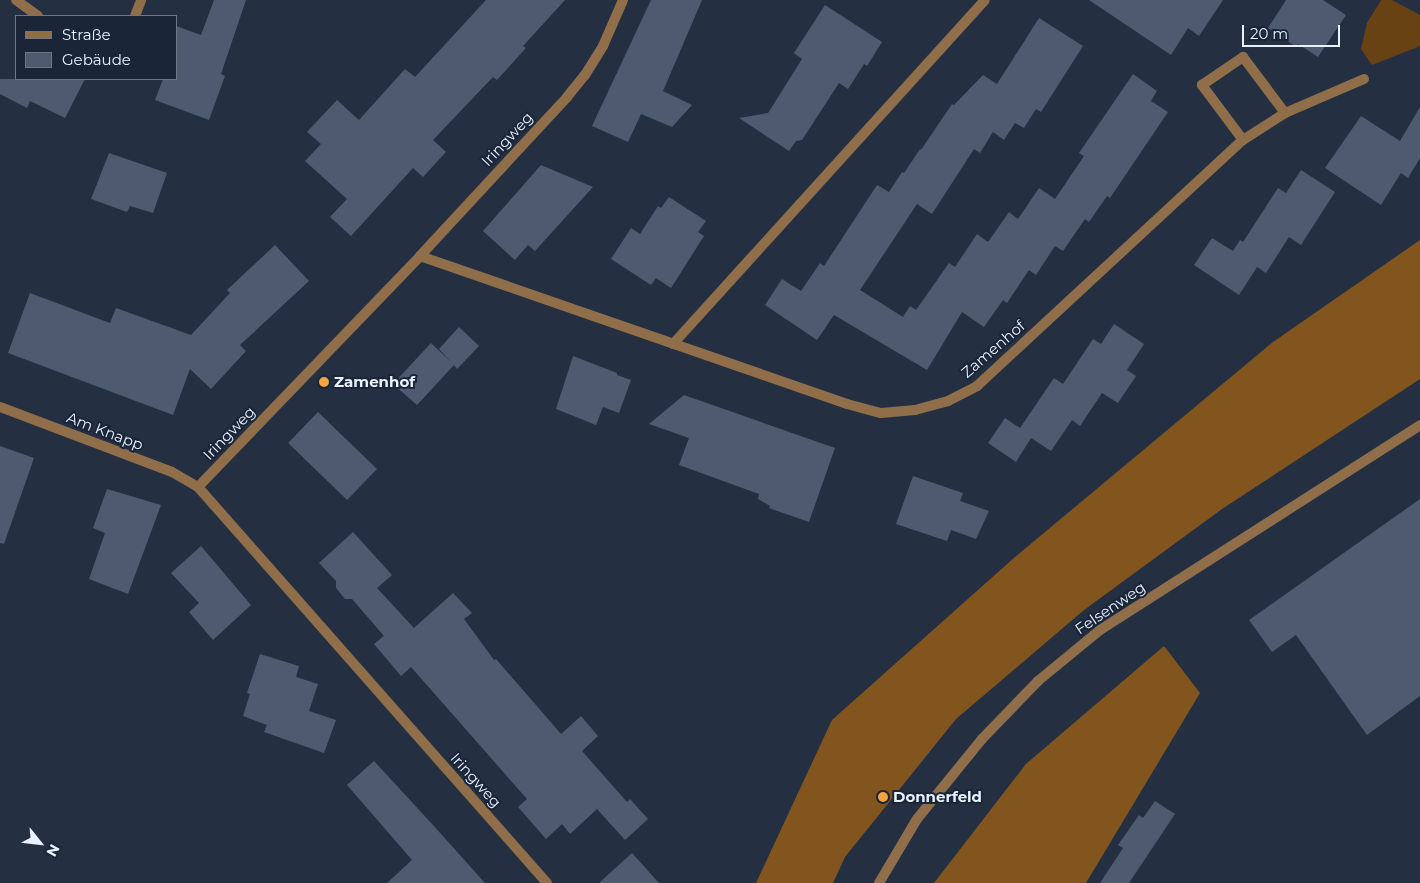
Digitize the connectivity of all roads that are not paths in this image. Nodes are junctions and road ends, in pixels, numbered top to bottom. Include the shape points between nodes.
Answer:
1 (16, 0) edge
2 (141, 0) edge
3 (624, 0) edge
4 (985, 0) edge
5 (37, 15) edge
6 (135, 15) edge
7 (1364, 79) dead end
8 (1285, 113) junction
9 (1243, 140) junction
10 (420, 256) junction
11 (674, 344) junction
12 (0, 407) edge
13 (1420, 425) edge
14 (198, 487) junction
15 (547, 883) edge
16 (879, 883) edge

1 - 5 street
2 - 6 street
3 - 10 street, Iringweg via 604,46 585,75
4 - 11 street
7 - 8 street, Zamenhof
8 - 9 street, Zamenhof
8 - 9 street via 1243,57 1202,85
9 - 11 street, Zamenhof via 978,386 948,401 915,410 881,413 846,404
10 - 11 street, Zamenhof
10 - 14 street, Iringweg
12 - 14 street, Am Knapp via 172,472
13 - 16 street, Felsenweg via 1100,630 1038,680 982,739 917,819
14 - 15 street, Iringweg

